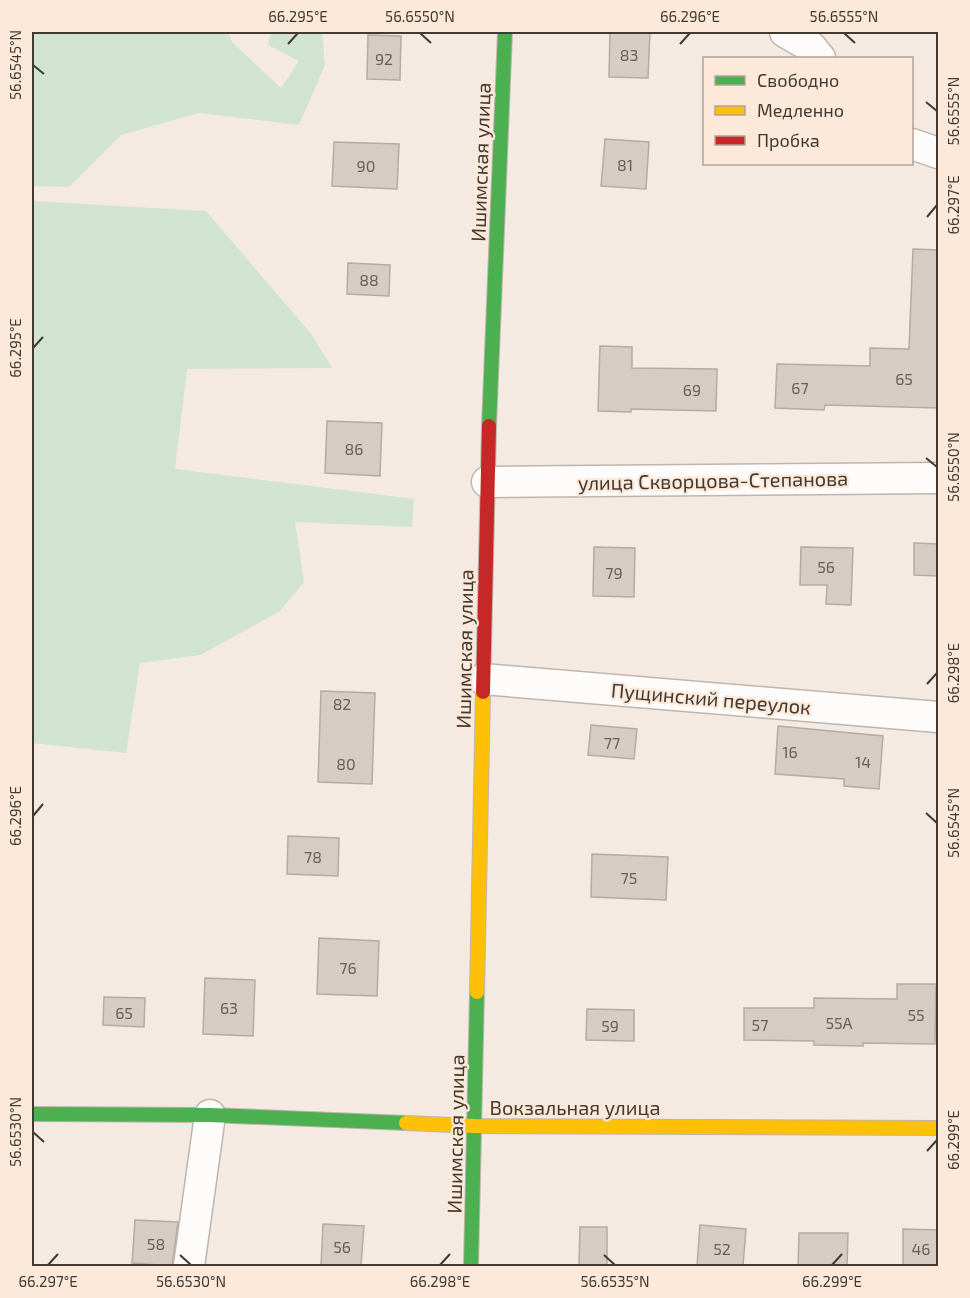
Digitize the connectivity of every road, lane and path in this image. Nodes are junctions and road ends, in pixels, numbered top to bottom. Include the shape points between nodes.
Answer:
1 (505, 32) edge
2 (785, 32) edge
3 (819, 57) edge
4 (913, 144) edge
5 (939, 153) edge
6 (939, 478) edge
7 (487, 482) junction
8 (483, 679) junction
9 (939, 717) edge
10 (32, 1114) edge
11 (210, 1115) junction
12 (475, 1126) junction
13 (939, 1128) edge
14 (189, 1266) edge
15 (471, 1266) edge

1 - 7 main road, Ишимская улица
2 - 3 street via 811,47
4 - 5 street
6 - 7 street, улица Скворцова-Степанова
7 - 8 main road, Ишимская улица
8 - 9 street, Пущинский переулок
8 - 12 main road, Ишимская улица
10 - 11 main road, Вокзальная улица
11 - 12 main road, Вокзальная улица
11 - 14 street
12 - 13 main road, Вокзальная улица
12 - 15 main road, Ишимская улица

